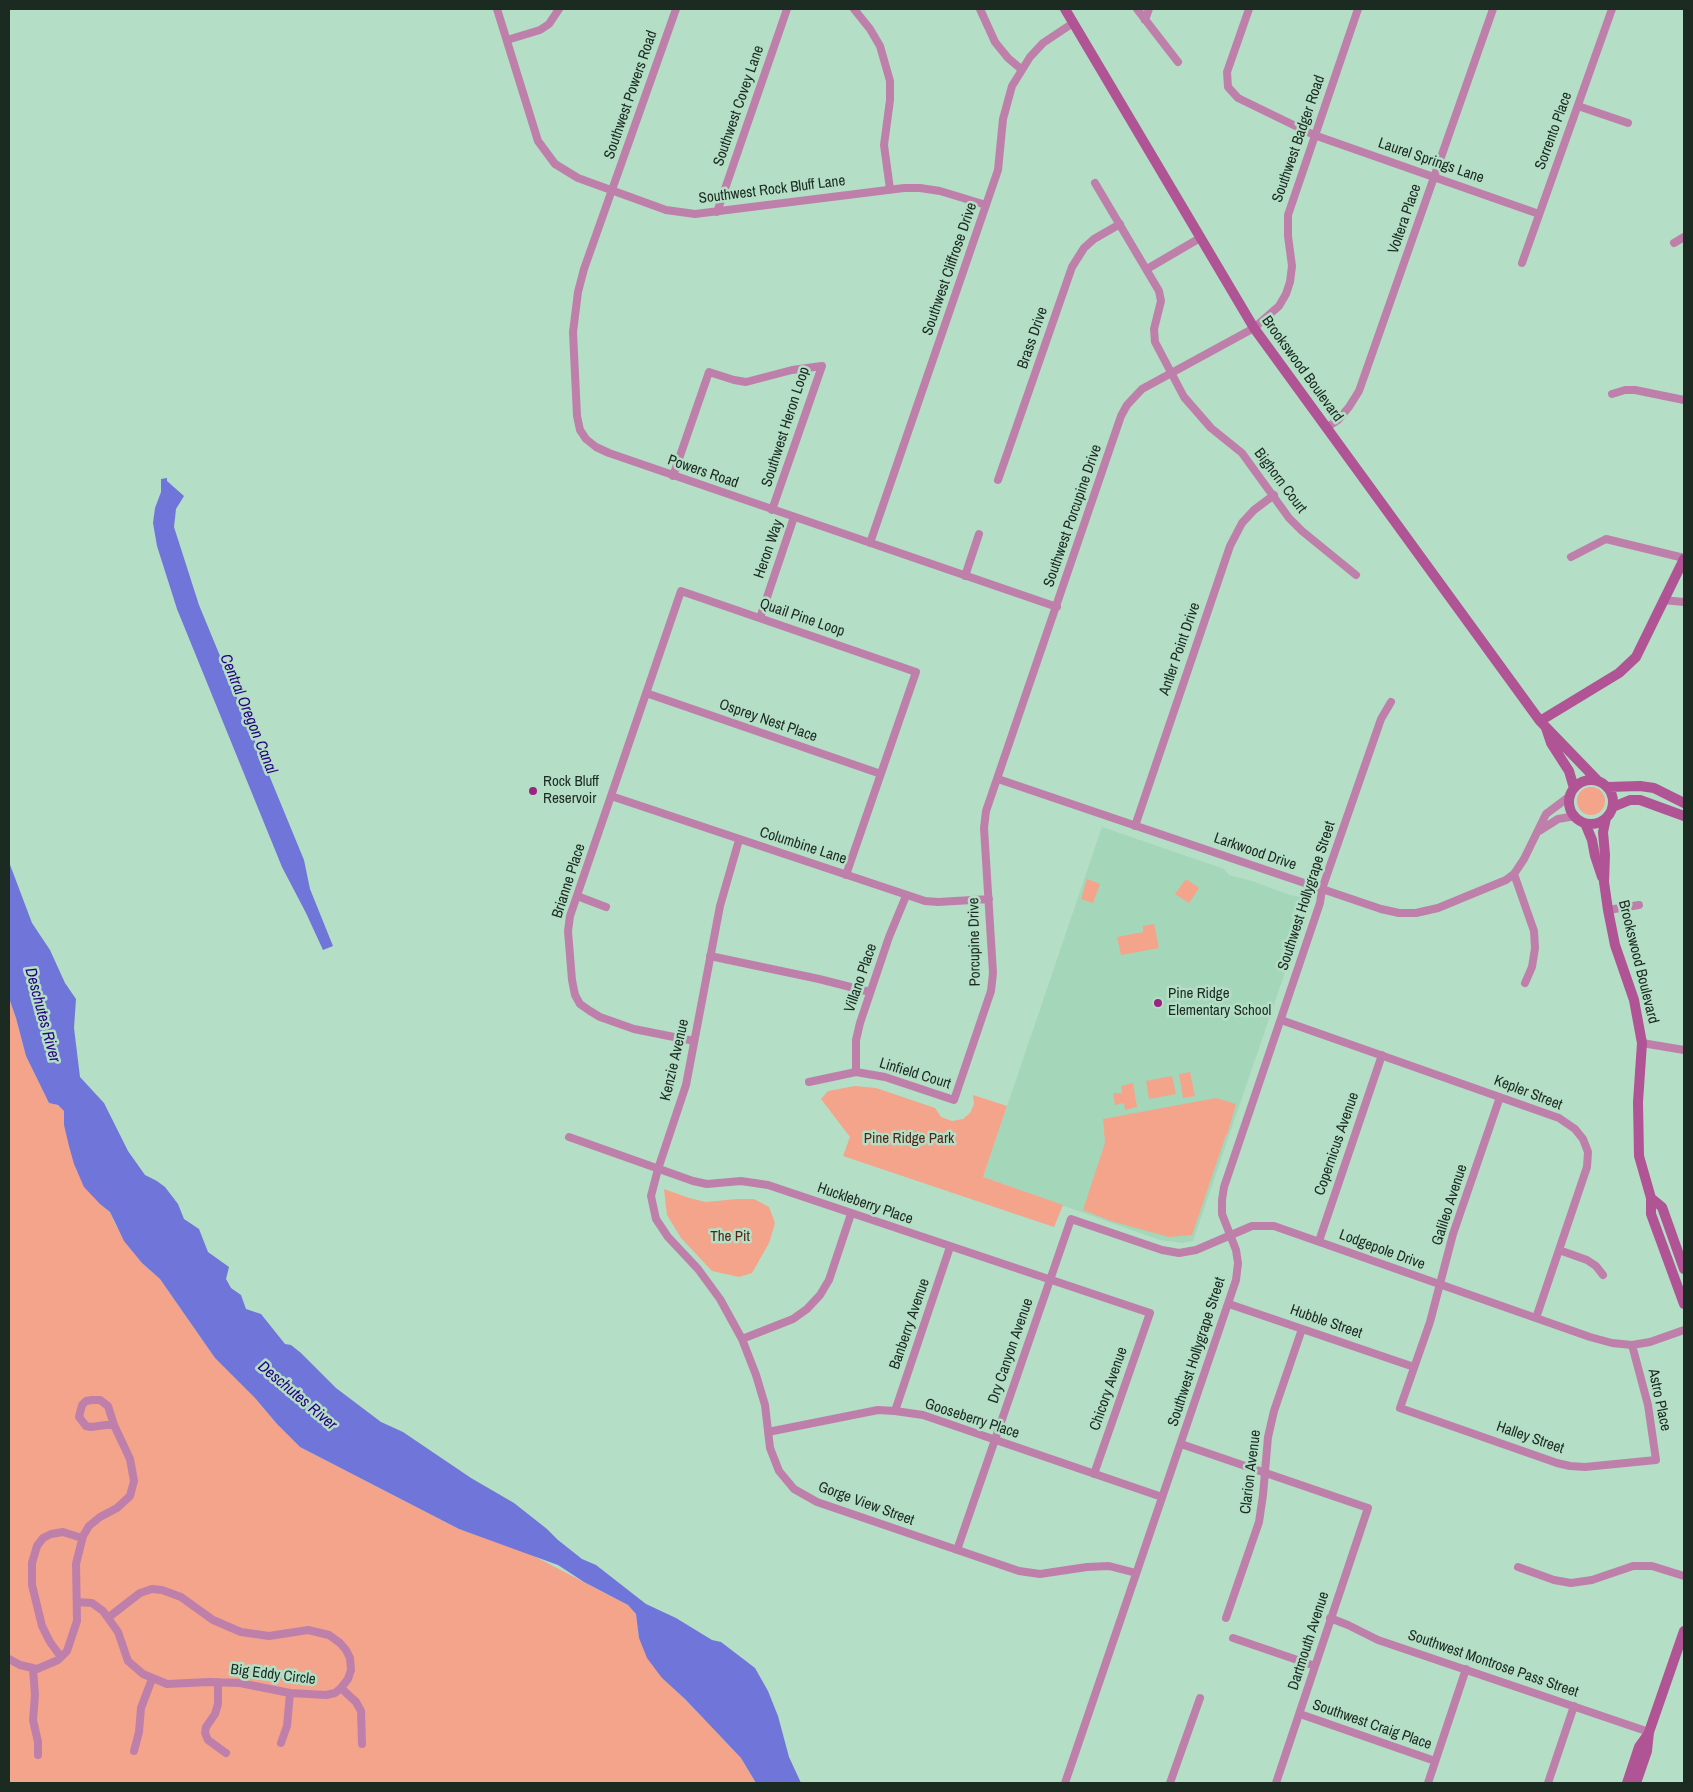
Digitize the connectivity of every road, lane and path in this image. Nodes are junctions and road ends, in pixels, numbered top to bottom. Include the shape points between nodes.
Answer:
1 (497, 9) edge
2 (559, 9) edge
3 (676, 9) edge
4 (788, 9) edge
5 (854, 9) edge
6 (980, 9) edge
7 (1065, 9) edge
8 (1137, 9) edge
9 (1149, 9) edge
10 (1249, 9) edge
11 (1358, 9) edge
12 (1493, 9) edge
13 (1612, 9) edge
14 (1145, 20) junction
15 (1073, 23) junction
16 (506, 40) junction
17 (1178, 62) dead end
18 (1021, 69) junction
19 (1578, 106) junction
20 (1628, 123) dead end
21 (1314, 135) junction
22 (1434, 177) junction
23 (1095, 183) dead end
24 (890, 190) junction
25 (612, 191) junction
26 (986, 205) junction
27 (717, 212) junction
28 (1539, 214) junction
29 (1120, 224) junction
30 (1684, 237) edge
31 (1200, 238) junction
32 (1674, 243) dead end
33 (1522, 263) dead end
34 (1147, 269) junction
35 (1254, 328) junction
36 (1170, 374) junction
37 (1612, 394) dead end
38 (1684, 400) edge
39 (1326, 428) junction
40 (673, 476) junction
41 (998, 480) dead end
42 (1274, 495) junction
43 (772, 510) junction
44 (794, 517) junction
45 (979, 534) dead end
46 (870, 543) junction
47 (1571, 557) dead end
48 (1684, 558) edge
49 (1356, 575) dead end
50 (965, 576) junction
51 (1663, 600) junction
52 (1684, 602) edge
53 (1056, 607) junction
54 (760, 618) junction
55 (646, 694) junction
56 (1390, 702) dead end
57 (1543, 724) junction
58 (881, 774) junction
59 (998, 779) junction
60 (1597, 780) junction
61 (1608, 787) junction
62 (1572, 792) junction
63 (612, 796) junction
64 (1684, 803) edge
65 (1613, 807) junction
66 (1575, 816) junction
67 (1684, 816) edge
68 (1606, 818) junction
69 (1585, 823) junction
70 (1136, 826) junction
71 (1537, 832) junction
72 (739, 840) junction
73 (846, 874) junction
74 (1514, 874) junction
75 (1604, 882) junction
76 (1322, 889) junction
77 (577, 896) junction
78 (906, 896) junction
79 (988, 899) junction
80 (1639, 906) dead end
81 (606, 907) dead end
82 (1608, 910) junction
83 (710, 956) junction
84 (1525, 983) dead end
85 (870, 992) junction
86 (1280, 1020) junction
87 (694, 1041) junction
88 (1642, 1043) junction
89 (1684, 1050) edge
90 (1382, 1055) junction
91 (856, 1072) junction
92 (809, 1082) dead end
93 (1500, 1097) junction
94 (954, 1100) joint
95 (569, 1137) dead end
96 (658, 1168) junction
97 (1651, 1198) junction
98 (851, 1214) junction
99 (1071, 1218) joint
100 (1230, 1235) junction
101 (1319, 1242) junction
102 (950, 1247) junction
103 (1559, 1250) junction
104 (1684, 1269) edge
105 (1603, 1275) dead end
106 (1050, 1281) junction
107 (1440, 1285) junction
108 (1229, 1304) junction
109 (1684, 1304) edge
110 (1150, 1313) joint
111 (1536, 1318) junction
112 (1302, 1329) junction
113 (1684, 1330) edge
114 (742, 1339) junction
115 (1632, 1345) junction
116 (1414, 1367) junction
117 (1400, 1408) joint
118 (895, 1410) junction
119 (114, 1425) junction
120 (768, 1432) junction
121 (995, 1440) junction
122 (1180, 1444) junction
123 (1656, 1460) joint
124 (1265, 1473) junction
125 (1094, 1474) junction
126 (1162, 1497) junction
127 (82, 1538) junction
128 (957, 1550) junction
129 (1518, 1567) dead end
130 (1136, 1572) junction
131 (1684, 1576) edge
132 (77, 1602) junction
133 (109, 1617) junction
134 (1226, 1618) dead end
135 (1330, 1618) junction
136 (1684, 1631) edge
137 (1232, 1638) dead end
138 (61, 1657) junction
139 (9, 1659) edge
140 (1315, 1666) junction
141 (33, 1669) junction
142 (1466, 1670) junction
143 (152, 1679) junction
144 (218, 1682) junction
145 (341, 1688) junction
146 (290, 1693) junction
147 (1200, 1698) dead end
148 (1574, 1706) junction
149 (1300, 1714) junction
150 (1649, 1732) junction
151 (281, 1743) dead end
152 (362, 1744) dead end
153 (134, 1751) dead end
154 (226, 1752) dead end
155 (38, 1755) dead end
156 (1435, 1761) junction
157 (1065, 1783) edge
158 (1170, 1783) edge
159 (1276, 1783) edge
160 (1428, 1783) edge
161 (1548, 1783) edge
162 (1627, 1783) edge
163 (1636, 1783) edge

1 - 16 street, Southwest Rock Bluff Lane
2 - 16 street via 549,24 540,30
3 - 25 street, Southwest Powers Road
4 - 27 street, Southwest Covey Lane
5 - 24 street via 880,46 890,81 884,145
6 - 18 street via 999,47
7 - 15 main road, Brookswood Boulevard
8 - 14 street
9 - 14 street
10 - 21 street, Laurel Springs Lane via 1227,72 1228,87 1238,98
11 - 21 street, Southwest Badger Road
12 - 22 street, Voltera Place
13 - 19 street, Sorrento Place
14 - 17 street
15 - 18 street, Southwest Cliffrose Drive via 1043,43
15 - 31 main road, Brookswood Boulevard
16 - 25 street, Southwest Rock Bluff Lane via 532,126 546,154 567,173
18 - 26 street, Southwest Cliffrose Drive via 1006,102 998,170
19 - 20 street
19 - 28 street, Sorrento Place
21 - 22 street, Laurel Springs Lane
21 - 35 street, Southwest Badger Road via 1288,215 1290,282 1279,306
22 - 28 street, Laurel Springs Lane
22 - 39 street, Voltera Place via 1359,391 1338,420
23 - 29 street, Bighorn Court
24 - 26 street, Southwest Rock Bluff Lane via 933,190
24 - 27 street, Southwest Rock Bluff Lane
25 - 27 street, Southwest Rock Bluff Lane via 680,213
25 - 40 street, Powers Road via 584,270 574,313 580,430 596,447
26 - 46 street, Southwest Cliffrose Drive
28 - 33 street, Sorrento Place
29 - 34 street, Bighorn Court
29 - 41 street, Brass Drive via 1094,239 1072,267
30 - 32 street
31 - 34 street
31 - 35 main road, Brookswood Boulevard
34 - 36 street, Bighorn Court via 1161,296 1154,329 1155,342
35 - 36 street, Southwest Porcupine Drive
35 - 39 main road, Brookswood Boulevard
36 - 42 street, Bighorn Court via 1197,414 1242,453
36 - 53 street, Southwest Porcupine Drive via 1142,389 1127,404 1121,416
37 - 38 street via 1635,390
39 - 57 main road, Brookswood Boulevard
40 - 43 street, Powers Road
40 - 43 street, Southwest Heron Loop via 709,372 746,382 822,366
42 - 49 street, Bighorn Court via 1302,531
42 - 70 street, Antler Point Drive via 1242,523 1230,546
43 - 44 street, Powers Road
44 - 46 street, Powers Road
44 - 54 street, Heron Way
45 - 50 street
46 - 50 street, Powers Road
47 - 48 street via 1606,540
48 - 51 main road
50 - 53 street, Powers Road
51 - 52 street
51 - 57 main road via 1641,648 1628,664
53 - 59 street, Southwest Porcupine Drive
54 - 55 street, Quail Pine Loop via 681,591
54 - 58 street, Quail Pine Loop via 916,672
55 - 58 street, Osprey Nest Place
55 - 63 street, Quail Pine Loop
56 - 76 street, Southwest Hollygrape Street via 1381,719
57 - 60 main road, Brookswood Boulevard
57 - 62 main road, Brookswood Boulevard via 1569,771
58 - 73 street, Quail Pine Loop
59 - 70 street, Larkwood Drive
59 - 79 street, Porcupine Drive via 986,811 984,828
60 - 61 main road
60 - 62 main road via 1584,781
61 - 64 main road via 1654,788
61 - 65 main road
62 - 66 main road via 1570,809
62 - 71 street via 1546,814
63 - 72 street, Columbine Lane
63 - 77 street, Brianne Place
65 - 67 main road via 1630,800 1640,800
65 - 68 main road
66 - 69 main road
66 - 71 street via 1558,819
68 - 69 main road via 1594,824
68 - 75 main road, Brookswood Boulevard via 1603,832
69 - 75 main road, Brookswood Boulevard
70 - 76 street, Larkwood Drive
71 - 74 street
72 - 73 street, Columbine Lane
72 - 83 street, Kenzie Avenue
73 - 78 street, Columbine Lane
74 - 76 street, Larkwood Drive via 1456,901 1416,913 1381,909
74 - 84 street via 1534,931 1532,967
75 - 82 main road, Brookswood Boulevard
76 - 86 street, Southwest Hollygrape Street via 1320,904
77 - 81 street
77 - 87 street, Brianne Place via 568,931 572,980 580,1004 600,1017
78 - 79 street, Columbine Lane via 938,902
78 - 85 street, Villano Place
79 - 94 street, Porcupine Drive via 993,974 991,991
80 - 82 street
82 - 88 main road, Brookswood Boulevard via 1615,945 1634,1000
83 - 85 street
83 - 87 street, Kenzie Avenue
85 - 91 street, Villano Place via 856,1040
86 - 90 street, Kepler Street
86 - 100 street, Southwest Hollygrape Street via 1224,1187 1222,1214
87 - 96 street, Kenzie Avenue via 686,1085
88 - 89 street
88 - 97 main road, Brookswood Boulevard via 1638,1138
90 - 93 street, Kepler Street
90 - 101 street, Copernicus Avenue
91 - 92 street, Linfield Court
91 - 94 street, Linfield Court via 885,1077
93 - 103 street, Kepler Street via 1559,1118 1583,1139 1588,1152 1587,1166
93 - 107 street, Galileo Avenue via 1453,1234
95 - 96 street, Huckleberry Place
96 - 98 street, Huckleberry Place via 707,1184 741,1182 768,1185
96 - 114 street, Gorge View Street via 651,1196 656,1219 720,1299
97 - 104 main road, Brookswood Boulevard via 1662,1208
97 - 109 main road, Brookswood Boulevard via 1651,1214
98 - 102 street, Huckleberry Place
98 - 114 street via 829,1280 820,1296 793,1319
99 - 100 street, Lodgepole Drive via 1179,1253 1196,1250
99 - 106 street, Dry Canyon Avenue
100 - 101 street, Lodgepole Drive via 1252,1226 1274,1226
100 - 108 street, Southwest Hollygrape Street via 1238,1263
101 - 107 street, Lodgepole Drive
102 - 106 street, Huckleberry Place
102 - 118 street, Banberry Avenue
103 - 105 street via 1587,1260
103 - 111 street, Kepler Street
106 - 110 street, Huckleberry Place
106 - 121 street, Dry Canyon Avenue
107 - 111 street, Lodgepole Drive
107 - 116 street, Galileo Avenue
108 - 112 street, Hubble Street
108 - 122 street, Southwest Hollygrape Street
110 - 125 street, Chicory Avenue
111 - 115 street, Lodgepole Drive via 1590,1337
112 - 116 street, Hubble Street
112 - 124 street, Clarion Avenue via 1274,1411
113 - 115 street, Lodgepole Drive
114 - 120 street, Gorge View Street via 761,1390
115 - 123 street, Astro Place via 1648,1405
116 - 117 street, Galileo Avenue
117 - 123 street, Halley Street via 1570,1466
118 - 120 street, Gooseberry Place via 878,1410
118 - 121 street, Gooseberry Place via 923,1415
119 - 119 street via 108,1406 100,1400 86,1401 82,1405 79,1416 86,1426
119 - 127 street via 130,1458 133,1487 130,1496 94,1521
120 - 128 street, Gorge View Street via 770,1448 779,1470 786,1481 804,1496
121 - 125 street, Gooseberry Place
121 - 128 street, Dry Canyon Avenue
122 - 124 street
122 - 126 street, Southwest Hollygrape Street
124 - 134 street, Clarion Avenue via 1259,1522
124 - 135 street, Dartmouth Avenue via 1368,1508
125 - 126 street, Gooseberry Place
126 - 130 street, Southwest Hollygrape Street
127 - 132 street via 76,1564
127 - 138 street via 63,1532 43,1538 32,1564 32,1585 42,1626
128 - 130 street, Gorge View Street via 1019,1571 1040,1574 1109,1566
129 - 131 street via 1572,1583 1633,1566 1652,1566
130 - 157 street, Southwest Hollygrape Street
132 - 133 street, Big Eddy Circle via 92,1603
132 - 138 street via 75,1630 67,1652
133 - 143 street, Big Eddy Circle via 128,1661
133 - 145 street via 140,1593 152,1589 181,1597 213,1620 241,1632 269,1636 308,1630 322,1632 340,1643 350,1658 351,1670
135 - 140 street, Dartmouth Avenue
135 - 142 street, Southwest Montrose Pass Street via 1378,1640
136 - 150 main road
137 - 140 street
138 - 141 street
139 - 141 street
140 - 149 street, Dartmouth Avenue
141 - 155 street via 36,1695 33,1720
142 - 148 street, Southwest Montrose Pass Street
142 - 156 street
143 - 144 street, Big Eddy Circle via 167,1684
143 - 153 street via 142,1708
144 - 146 street, Big Eddy Circle
144 - 154 street via 218,1704 205,1733 208,1740
145 - 146 street, Big Eddy Circle via 326,1695
145 - 152 street via 361,1711
146 - 151 street via 287,1726
147 - 158 street
148 - 150 street, Southwest Montrose Pass Street
148 - 161 street
149 - 156 street, Southwest Craig Place
149 - 159 street, Dartmouth Avenue
150 - 162 main road via 1639,1747
150 - 163 main road via 1647,1751
156 - 160 street

